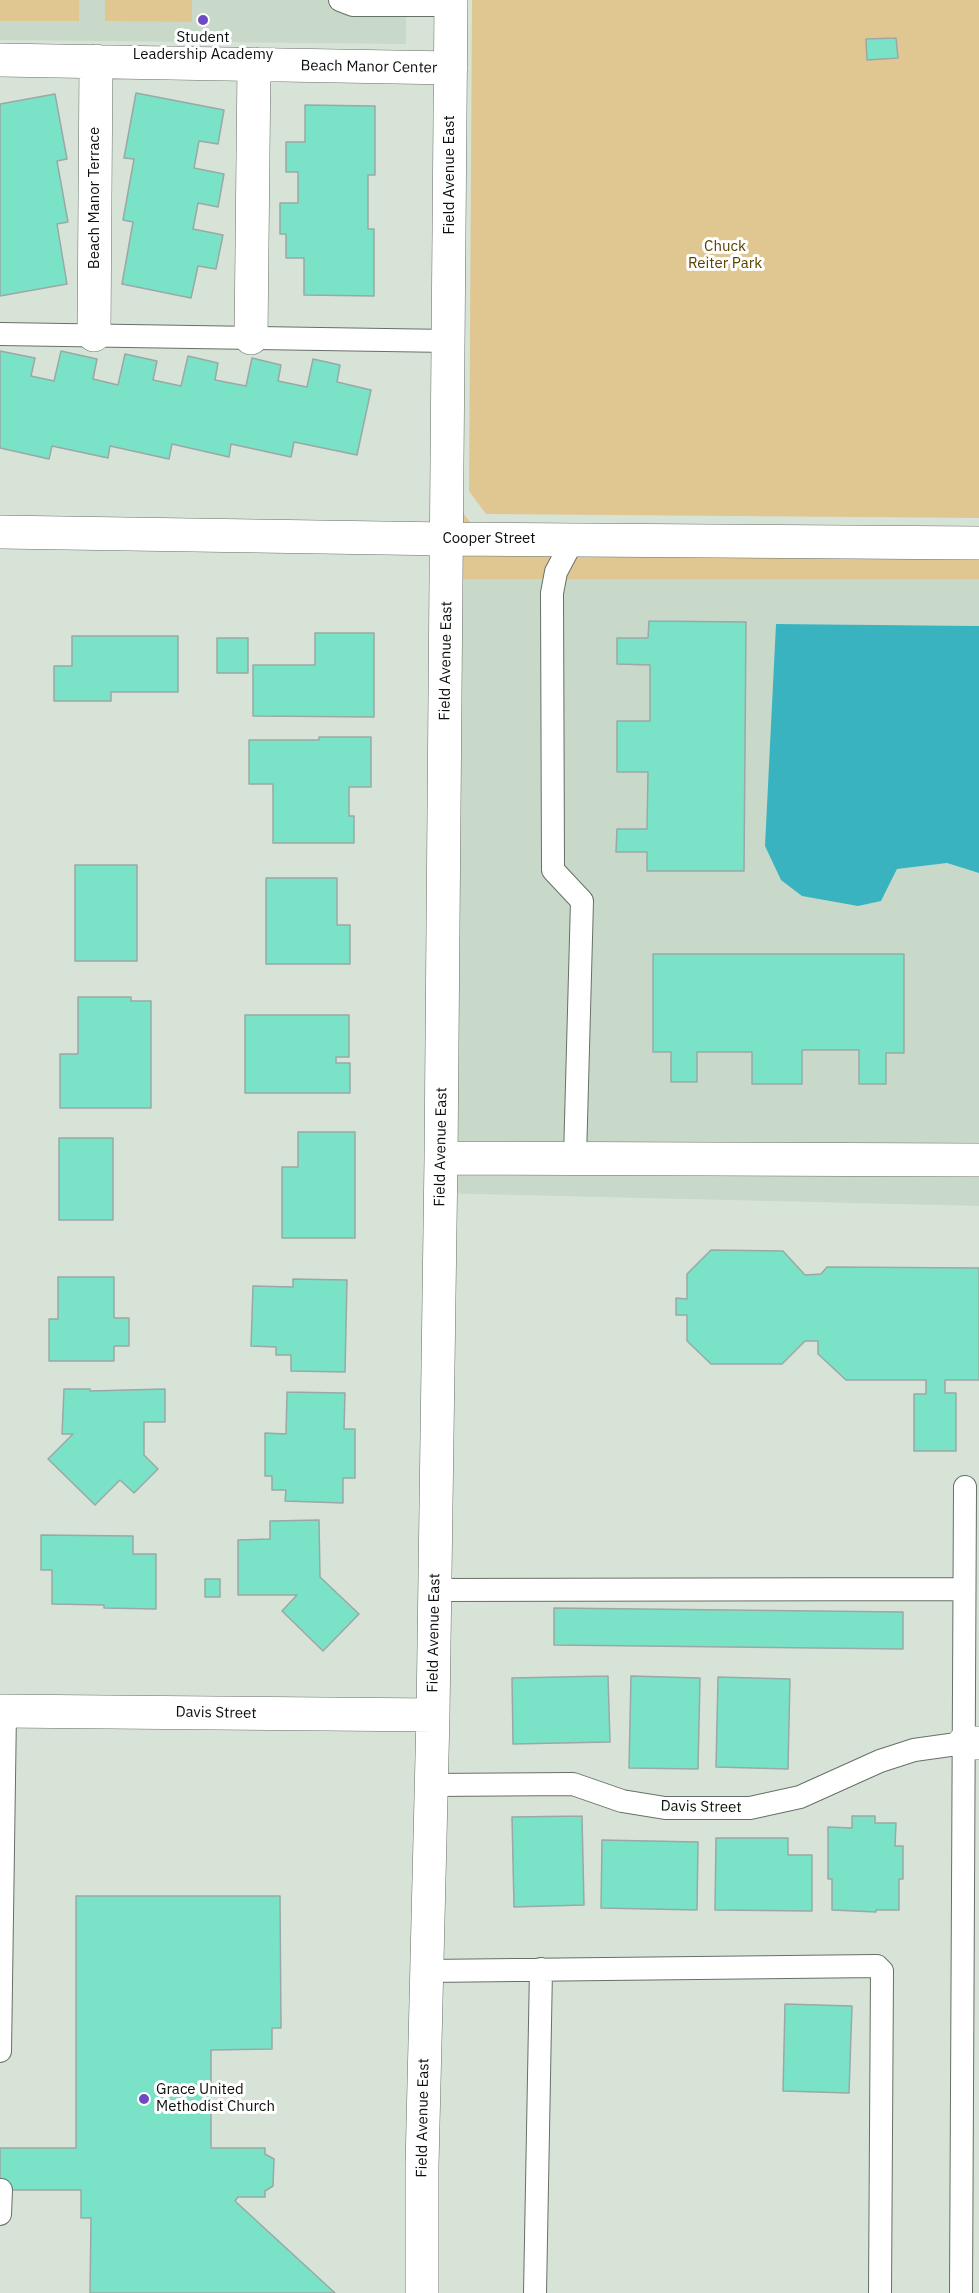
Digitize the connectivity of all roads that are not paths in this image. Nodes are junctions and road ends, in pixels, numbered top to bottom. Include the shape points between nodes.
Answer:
1 (340, 0) edge
2 (451, 3) edge
3 (0, 60) edge
4 (96, 61) junction
5 (254, 64) junction
6 (451, 68) junction
7 (0, 334) edge
8 (94, 334) junction
9 (250, 338) junction
10 (449, 341) junction
11 (0, 532) edge
12 (448, 539) junction
13 (573, 540) junction
14 (979, 543) edge
15 (441, 1158) junction
16 (575, 1158) junction
17 (979, 1160) edge
18 (965, 1487) dead end
19 (964, 1589) junction
20 (435, 1590) junction
21 (3, 1711) edge
22 (433, 1715) junction
23 (971, 1743) edge
24 (431, 1785) junction
25 (541, 1969) junction
26 (426, 1971) junction
27 (971, 2016) edge
28 (0, 2051) edge
29 (1, 2190) edge
30 (0, 2214) edge
31 (422, 2293) edge
32 (535, 2293) edge
33 (880, 2293) edge
34 (961, 2293) edge

1 - 2 lane via 353,5
2 - 6 street, Field Avenue East
3 - 4 street, Beach Manor Center
4 - 5 street, Beach Manor Center
4 - 8 street, Beach Manor Terrace
5 - 6 street, Beach Manor Center
5 - 9 street
6 - 10 street, Field Avenue East
7 - 8 lane
8 - 9 lane
9 - 10 lane
10 - 12 street, Field Avenue East
11 - 12 street, Cooper Street
12 - 13 street, Cooper Street
12 - 15 street, Field Avenue East
13 - 14 street, Cooper Street
13 - 16 lane via 556,572 552,593 553,870 582,901
15 - 16 street
15 - 20 street, Field Avenue East
16 - 17 street
18 - 19 lane
19 - 20 lane
19 - 23 lane
20 - 22 street, Field Avenue East
21 - 22 street, Davis Street
21 - 28 lane
22 - 24 street, Field Avenue East
23 - 24 lane, Davis Street via 914,1750 800,1797 750,1808 665,1808 622,1801 573,1784
23 - 27 lane
24 - 26 street, Field Avenue East
25 - 26 lane
25 - 32 lane
25 - 33 lane via 877,1966 882,1971
26 - 31 street, Field Avenue East
27 - 34 lane
29 - 30 lane

